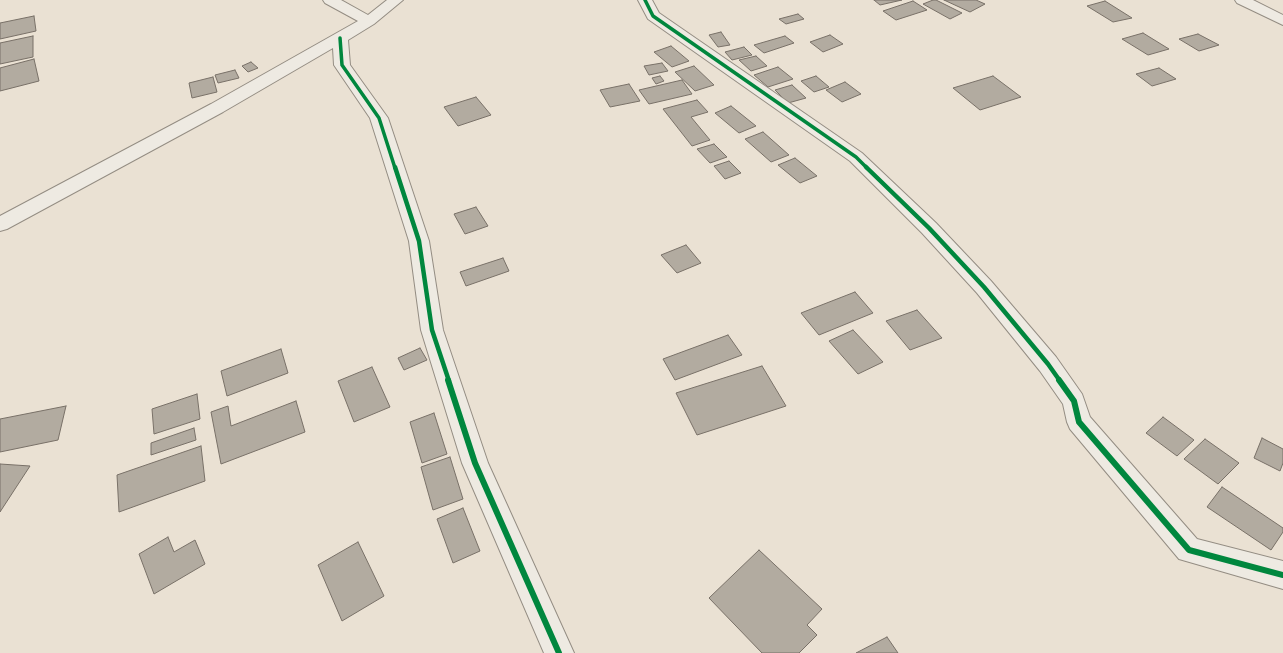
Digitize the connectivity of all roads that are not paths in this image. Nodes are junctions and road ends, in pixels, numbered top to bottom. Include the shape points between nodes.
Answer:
1 (330, 0) edge
2 (396, 0) edge
3 (645, 0) edge
4 (1242, 0) edge
5 (1283, 21) edge
6 (369, 22) junction
7 (340, 38) junction
8 (0, 224) edge
9 (1283, 574) edge
10 (559, 653) edge

1 - 6 street
2 - 6 street
3 - 9 street via 653,16 856,157 929,228 984,287 1048,364 1074,401 1079,422 1189,550
4 - 5 street
6 - 7 street
7 - 8 street
7 - 10 street via 342,65 379,118 419,241 432,330 475,463

